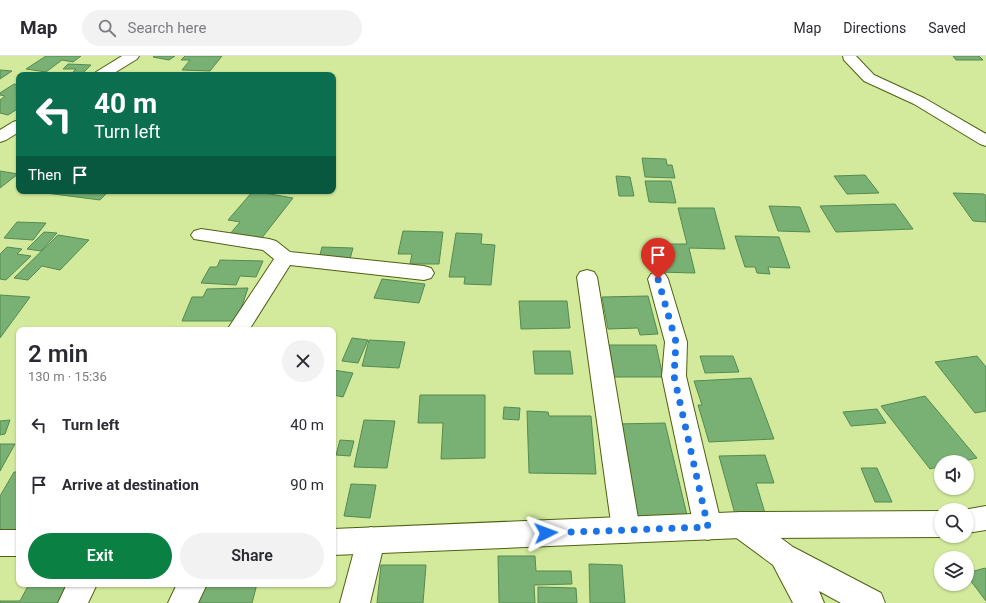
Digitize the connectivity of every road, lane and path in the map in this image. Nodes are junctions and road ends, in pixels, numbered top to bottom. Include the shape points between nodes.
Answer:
1 (132, 56) edge
2 (849, 57) dead end
3 (106, 72) edge
4 (16, 128) edge
5 (0, 137) edge
6 (986, 140) edge
7 (201, 236) dead end
8 (285, 258) junction
9 (424, 274) dead end
10 (587, 277) dead end
11 (658, 279) dead end
12 (240, 327) edge
13 (986, 518) edge
14 (974, 519) edge
15 (934, 524) edge
16 (741, 525) junction
17 (708, 527) junction
18 (626, 530) junction
19 (371, 540) junction
20 (336, 542) edge
21 (0, 543) edge
22 (16, 543) edge
23 (783, 556) junction
24 (80, 587) edge
25 (191, 587) edge
26 (72, 603) edge
27 (183, 603) edge
28 (355, 603) edge
29 (809, 603) edge
30 (870, 603) edge

1 - 3 street
2 - 6 street via 869,78 919,101
4 - 5 street
7 - 8 street via 269,245
8 - 9 street
8 - 12 street
10 - 18 street
11 - 17 street via 676,342 674,376
13 - 14 street
15 - 16 street
16 - 17 street
16 - 23 street
17 - 18 street
18 - 19 street
19 - 20 street
19 - 28 street
21 - 22 street
23 - 29 street
23 - 30 street
24 - 26 street
25 - 27 street

